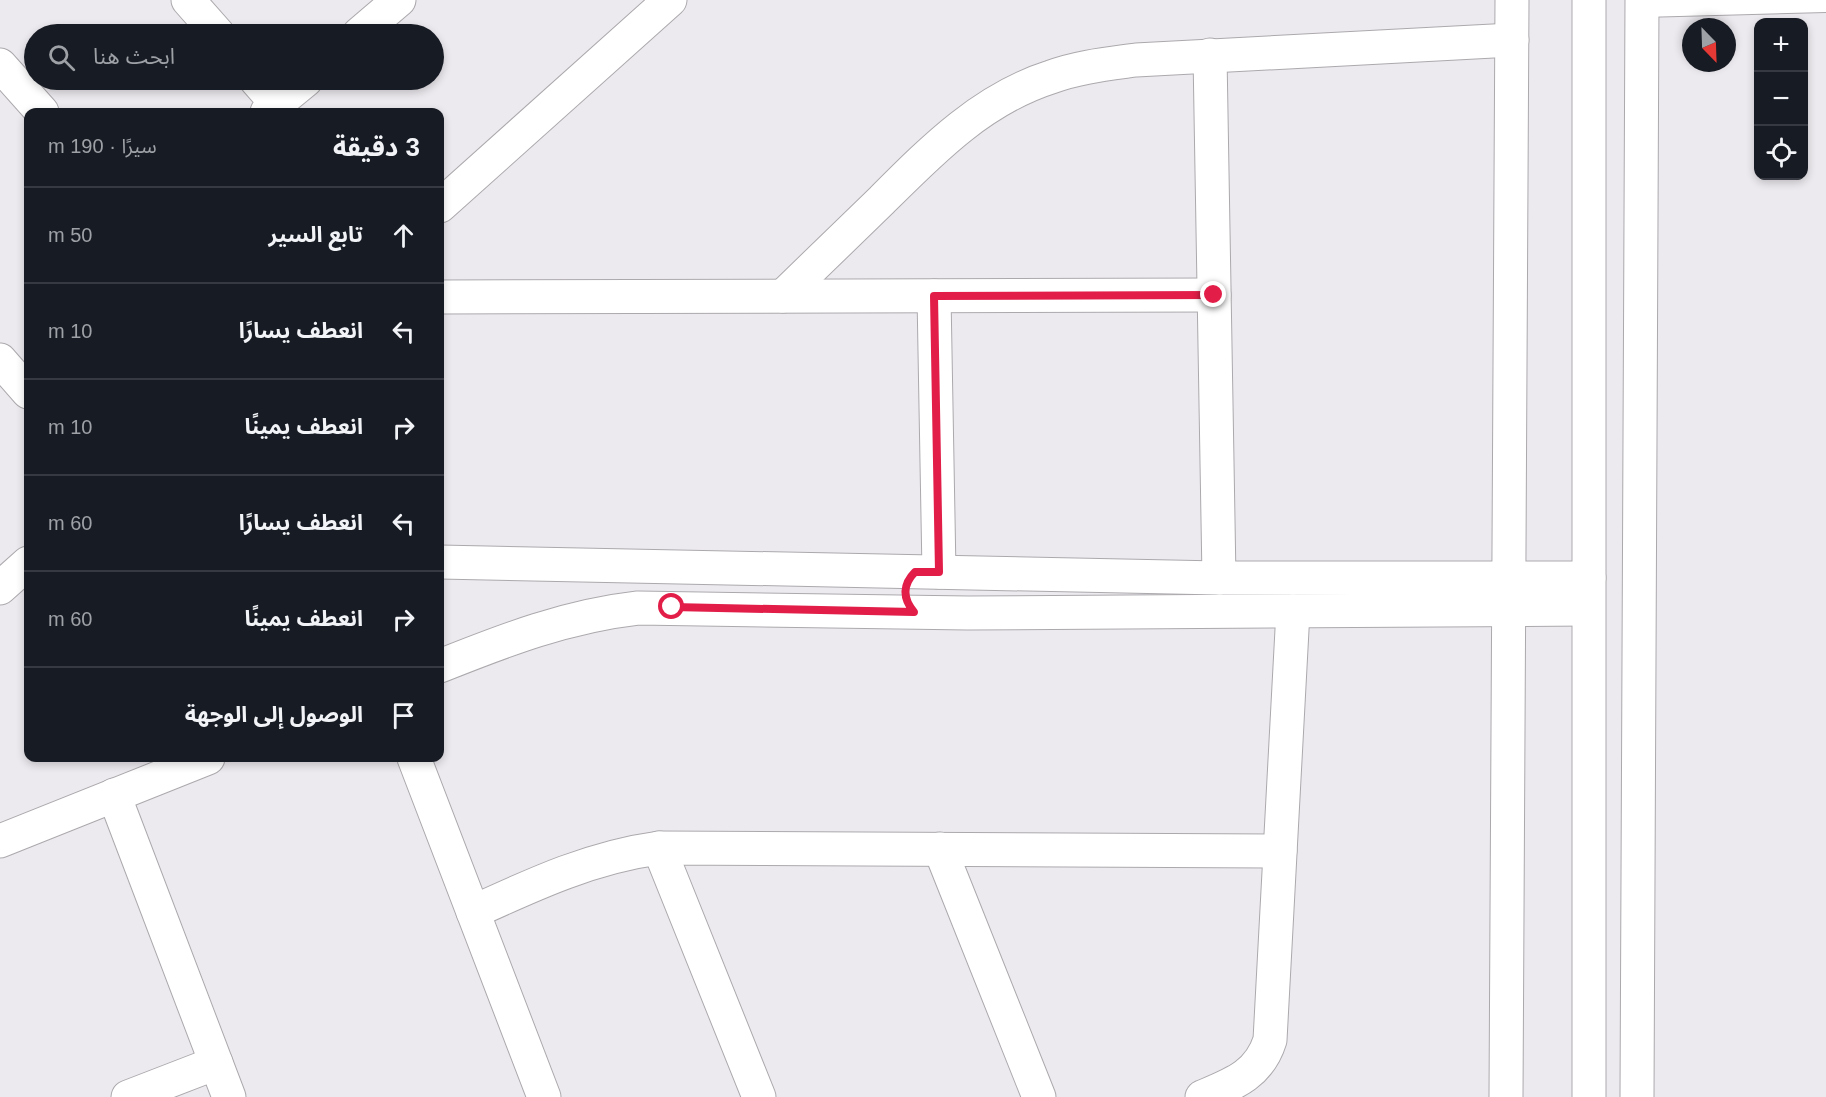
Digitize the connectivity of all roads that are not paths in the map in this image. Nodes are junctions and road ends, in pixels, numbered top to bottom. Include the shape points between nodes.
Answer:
1 (188, 0) edge
2 (399, 0) edge
3 (670, 0) edge
4 (1512, 0) edge
5 (1589, 0) edge
6 (1826, 3) edge
7 (1642, 4) edge
8 (209, 24) edge
9 (371, 24) edge
10 (1512, 40) junction
11 (1210, 55) junction
12 (0, 65) edge
13 (262, 90) edge
14 (294, 90) edge
15 (38, 108) edge
16 (272, 108) edge
17 (444, 202) edge
18 (1214, 295) junction
19 (783, 296) junction
20 (934, 296) junction
21 (444, 297) edge
22 (0, 360) edge
23 (24, 387) edge
24 (444, 562) edge
25 (24, 567) edge
26 (941, 572) junction
27 (1219, 578) junction
28 (1510, 578) junction
29 (0, 588) edge
30 (1588, 593) junction
31 (1511, 609) junction
32 (1293, 611) junction
33 (914, 612) junction
34 (968, 613) junction
35 (444, 664) edge
36 (198, 762) edge
37 (416, 762) edge
38 (114, 795) junction
39 (0, 841) edge
40 (659, 848) junction
41 (940, 849) junction
42 (1280, 851) junction
43 (473, 912) junction
44 (216, 1063) junction
45 (128, 1097) edge
46 (229, 1097) edge
47 (544, 1097) edge
48 (759, 1097) edge
49 (1039, 1097) edge
50 (1202, 1097) edge
51 (1506, 1097) edge
52 (1589, 1097) edge
53 (1637, 1097) edge

1 - 8 street
2 - 9 street
3 - 17 street
4 - 10 street
5 - 30 street
6 - 7 lane
7 - 53 street
10 - 11 street
10 - 28 street
11 - 18 street
11 - 19 street via 1092,65 1049,77 1009,95 936,146
12 - 15 street
13 - 16 street
14 - 16 street
18 - 20 street
18 - 27 street
19 - 20 street
19 - 21 street
20 - 26 street
22 - 23 street
24 - 26 street
25 - 29 street
26 - 27 street
26 - 33 street via 906,584 906,599
26 - 34 street via 973,580 975,597
27 - 28 street
28 - 30 street
28 - 31 street
30 - 31 street
30 - 52 street
31 - 32 street
31 - 51 street
32 - 34 street
32 - 42 street
33 - 34 street
33 - 35 street via 672,607 603,612 543,626
36 - 38 street
37 - 43 street
38 - 39 street
38 - 44 street
40 - 41 street
40 - 43 street via 575,867
40 - 48 street
41 - 42 street
41 - 49 street
42 - 50 street via 1271,1029 1266,1051 1245,1078
43 - 47 street
44 - 45 street
44 - 46 street

